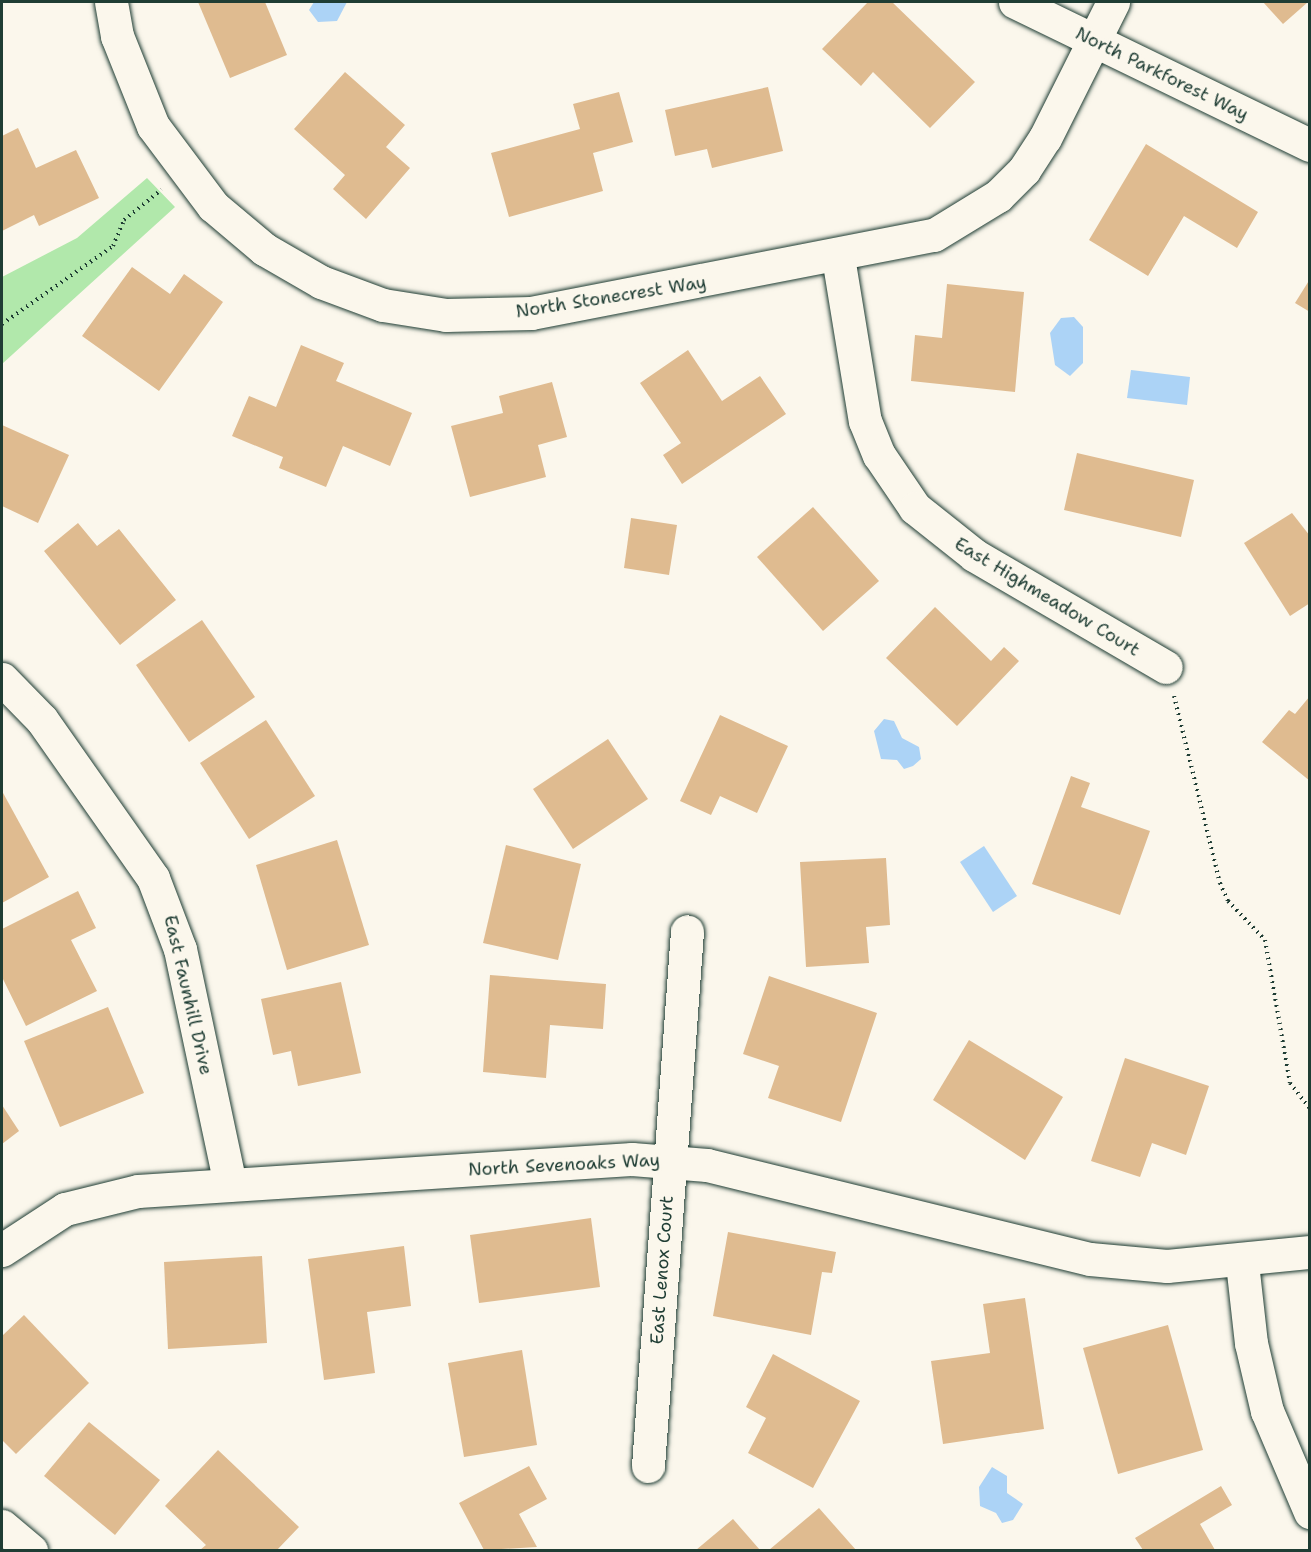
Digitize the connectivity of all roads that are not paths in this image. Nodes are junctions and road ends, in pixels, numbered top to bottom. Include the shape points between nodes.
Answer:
1 (111, 2) edge
2 (1015, 2) edge
3 (1113, 2) edge
4 (1094, 41) junction
5 (1310, 145) edge
6 (838, 257) junction
7 (1166, 667) road end
8 (2, 679) edge
9 (687, 931) dead end
10 (670, 1160) junction
11 (230, 1185) junction
12 (2, 1250) edge
13 (1310, 1252) edge
14 (1242, 1263) junction
15 (648, 1466) dead end
16 (1310, 1512) edge
17 (2, 1526) edge
18 (32, 1551) edge

1 - 6 street, North Stonecrest Way via 134,85 183,171 264,249 321,282 383,304 446,315 531,313
2 - 4 street, North Parkforest Way
3 - 4 street, North Stonecrest Way
4 - 5 street, North Parkforest Way
4 - 6 street, North Stonecrest Way via 1045,138 998,196 934,235
6 - 7 street, East Highmeadow Court via 865,421 879,455 915,508 974,555
8 - 11 street, East Faunhill Drive via 42,720 153,878 180,949
9 - 10 street, East Lenox Court
10 - 11 street, North Sevenoaks Way
10 - 14 street, North Sevenoaks Way via 1090,1258 1167,1266
10 - 15 street, East Lenox Court
11 - 12 street, North Sevenoaks Way via 100,1198 48,1218
13 - 14 street, North Sevenoaks Way
14 - 16 street via 1251,1343 1267,1411
17 - 18 street

